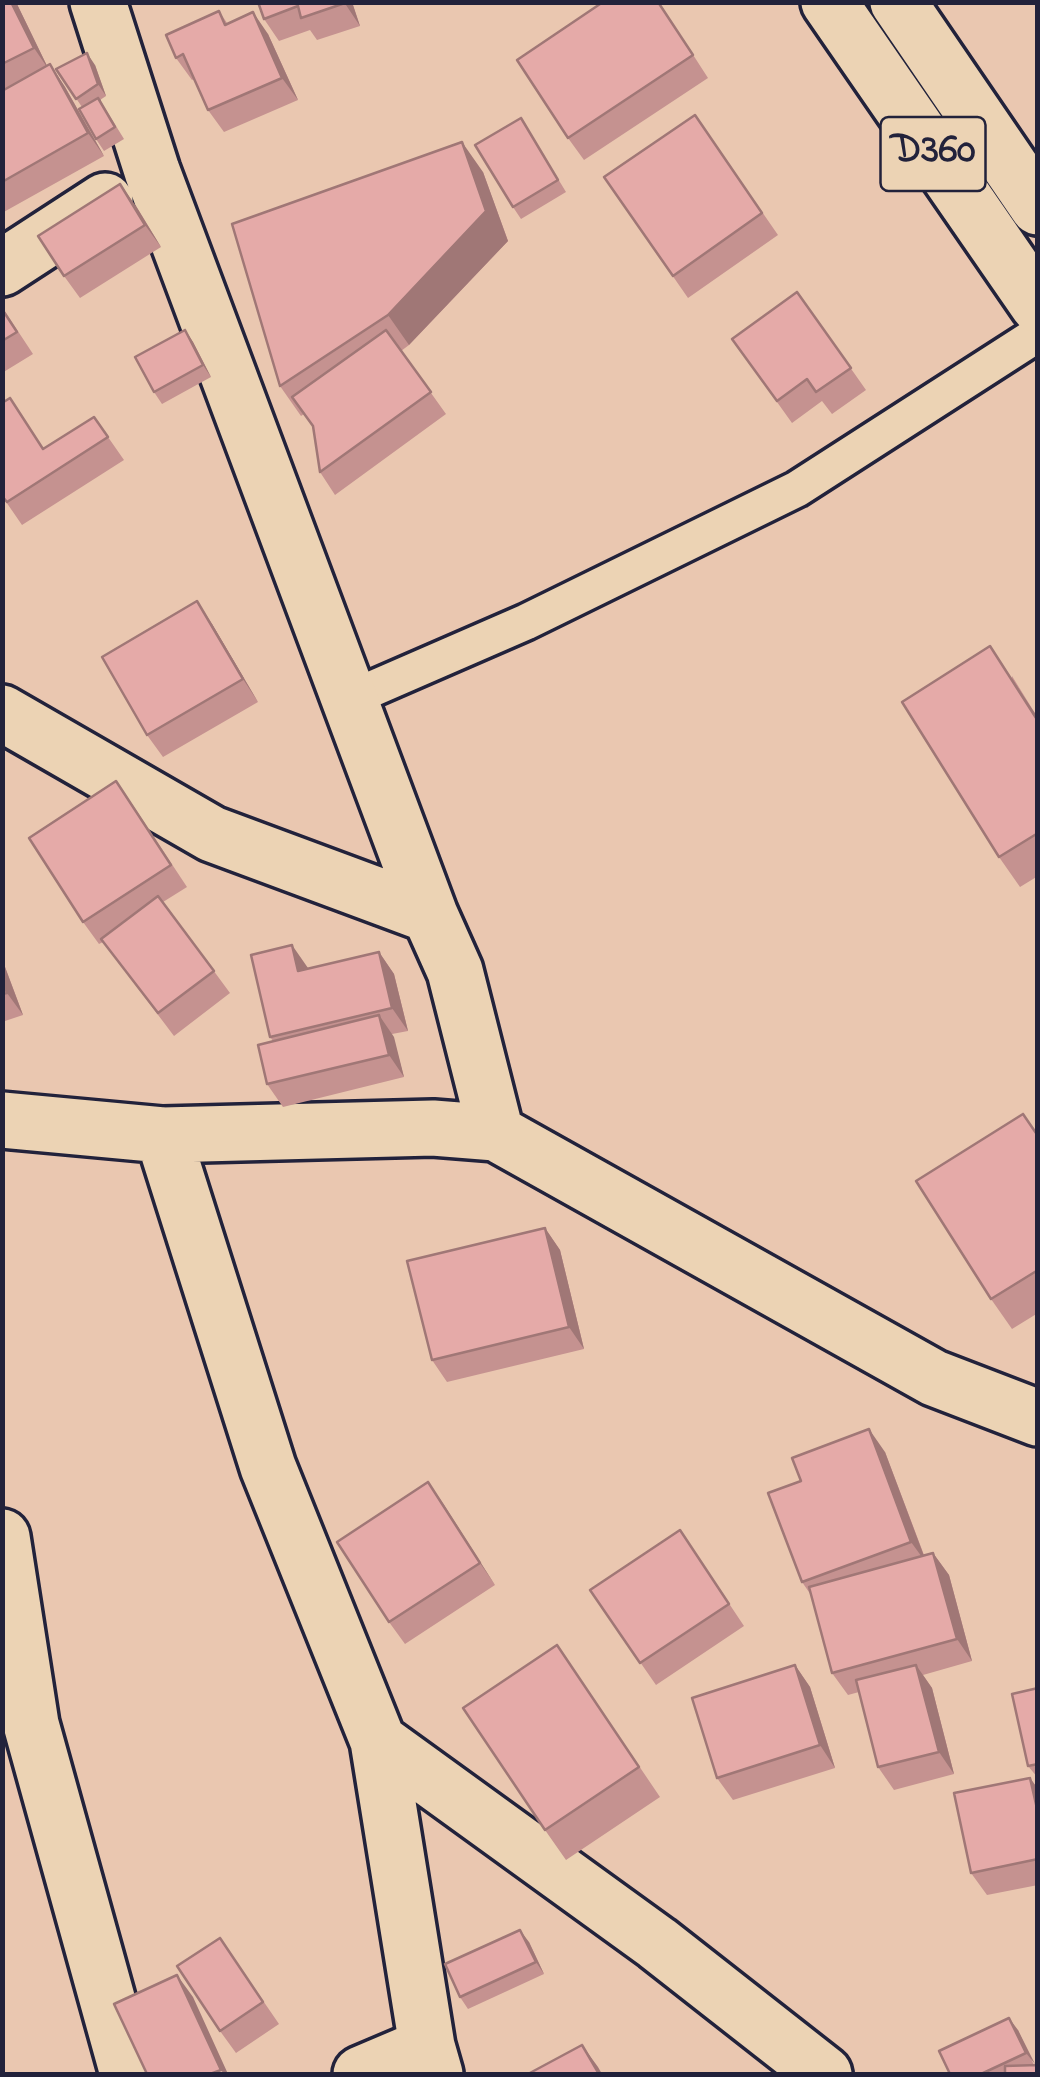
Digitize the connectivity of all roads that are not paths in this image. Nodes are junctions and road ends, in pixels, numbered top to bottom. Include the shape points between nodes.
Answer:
1 (98, 2) edge
2 (829, 2) edge
3 (898, 2) edge
4 (152, 171) junction
5 (1038, 207) edge
6 (2, 268) edge
7 (1038, 306) edge
8 (1038, 334) edge
9 (350, 699) junction
10 (2, 713) edge
11 (430, 915) junction
12 (2, 1120) edge
13 (496, 1133) junction
14 (163, 1134) junction
15 (1038, 1418) edge
16 (2, 1537) edge
17 (378, 1741) junction
18 (431, 2060) edge
19 (128, 2074) edge
20 (362, 2074) edge
21 (824, 2074) edge

1 - 4 main road
2 - 7 main road, D360
3 - 5 main road, D360
4 - 6 main road
4 - 9 main road
8 - 9 lane via 797,489 526,622
9 - 11 main road
10 - 11 main road via 212,834
11 - 13 main road via 455,971
12 - 14 main road
13 - 14 main road via 433,1128
13 - 15 main road via 934,1378
14 - 17 main road via 268,1467
16 - 19 main road via 32,1724
17 - 18 main road
17 - 21 main road via 657,1943
18 - 20 main road

